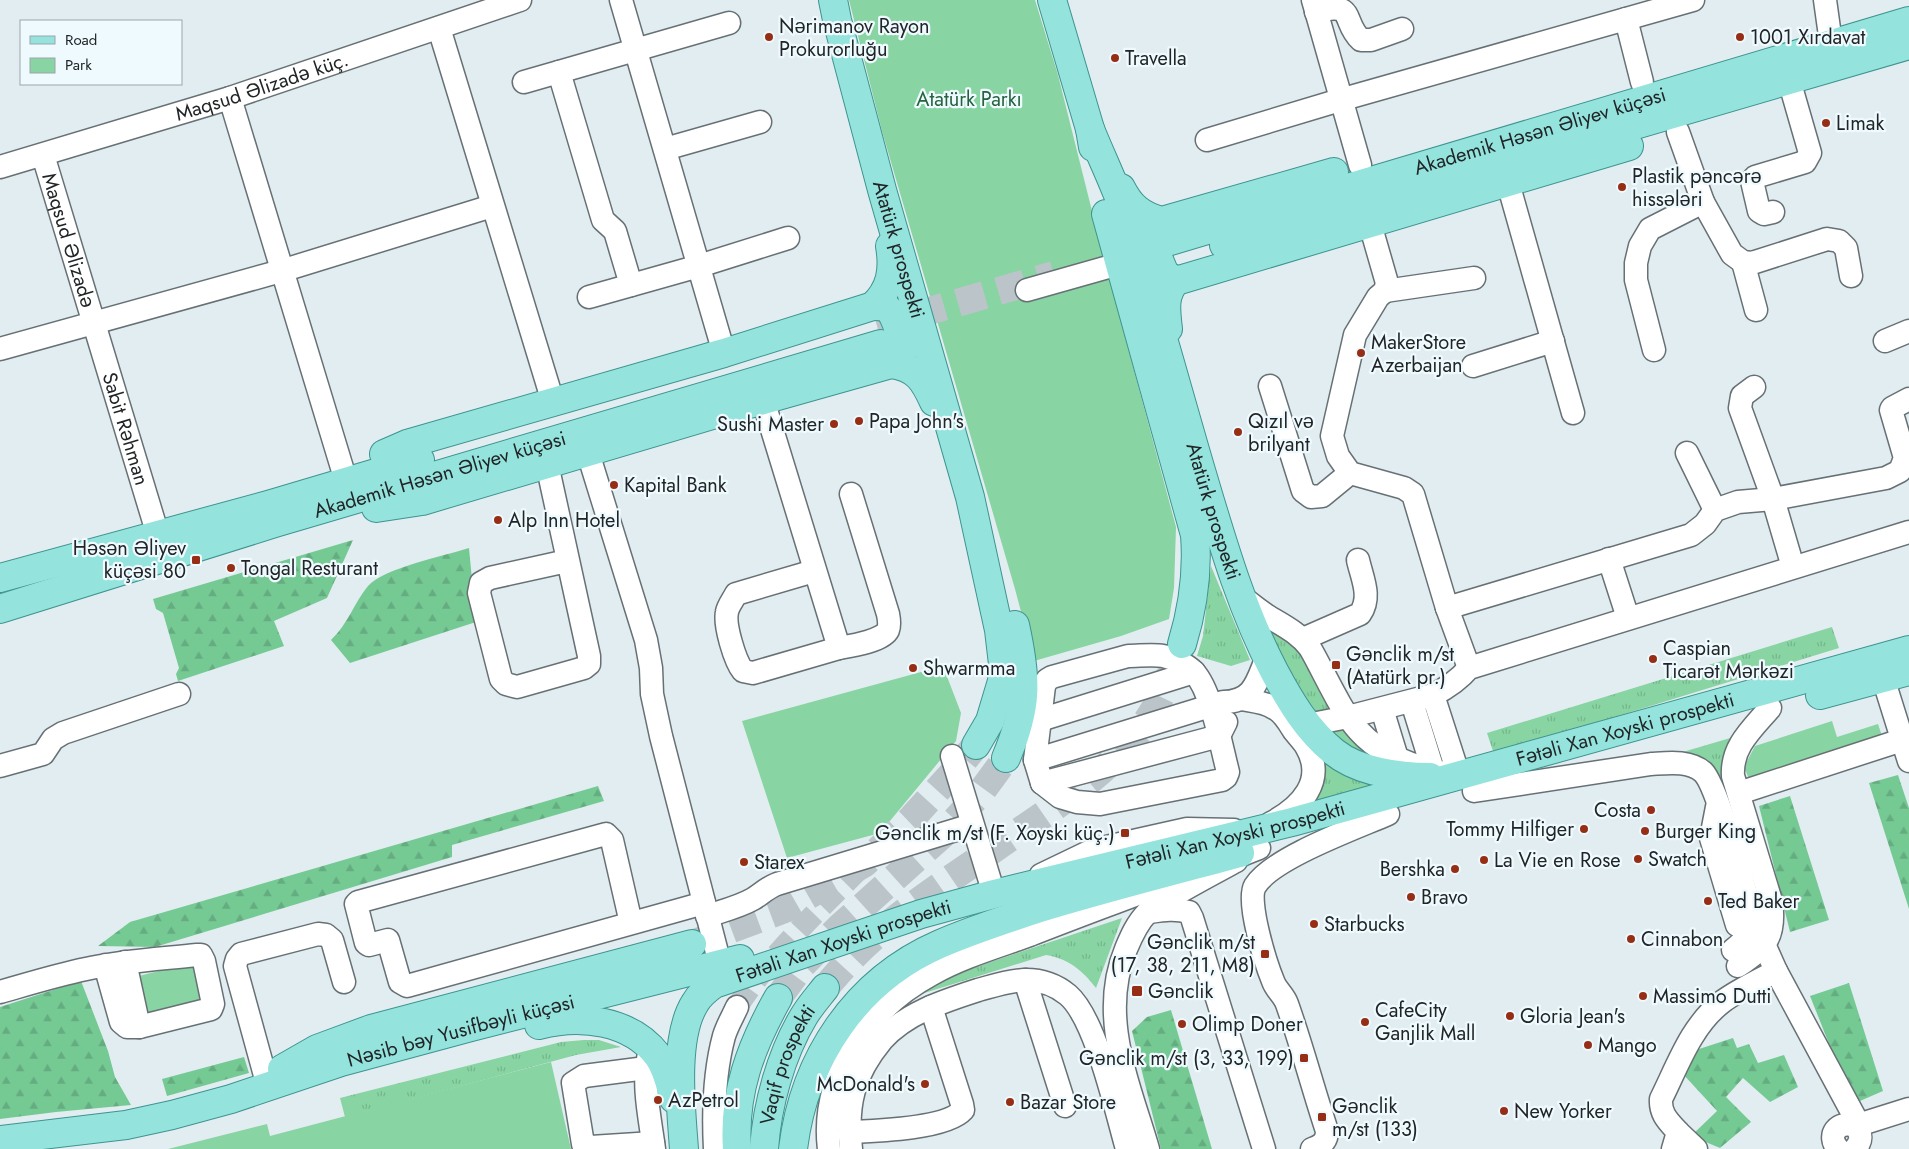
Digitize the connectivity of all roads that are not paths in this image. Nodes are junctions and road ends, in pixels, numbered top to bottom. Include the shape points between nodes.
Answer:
1 (520, 0) edge
2 (621, 0) edge
3 (833, 0) edge
4 (1052, 0) edge
5 (1693, 0) edge
6 (1825, 0) edge
7 (497, 3) edge
8 (1314, 6) edge
9 (1626, 19) junction
10 (1909, 21) edge
11 (729, 23) dead end
12 (439, 28) junction
13 (1402, 29) dead end
14 (1831, 43) junction
15 (1909, 45) edge
16 (636, 49) junction
17 (1767, 62) junction
18 (559, 72) junction
19 (1789, 80) junction
20 (524, 82) dead end
21 (1642, 82) junction
22 (1758, 89) junction
23 (230, 98) junction
24 (1340, 100) junction
25 (760, 122) dead end
26 (1090, 129) junction
27 (1678, 132) junction
28 (1207, 140) dead end
29 (665, 149) junction
30 (42, 155) junction
31 (1360, 165) junction
32 (0, 167) edge
33 (1508, 183) junction
34 (882, 190) junction
35 (1703, 202) junction
36 (492, 206) junction
37 (1773, 212) dead end
38 (1370, 224) junction
39 (788, 238) dead end
40 (1170, 251) junction
41 (1743, 262) junction
42 (1119, 264) junction
43 (699, 266) junction
44 (281, 271) junction
45 (1851, 276) dead end
46 (1474, 278) dead end
47 (632, 285) junction
48 (1027, 290) dead end
49 (1385, 291) junction
50 (589, 297) dead end
51 (1756, 310) dead end
52 (93, 324) junction
53 (1909, 331) edge
54 (881, 335) junction
55 (1553, 341) junction
56 (1885, 341) dead end
57 (0, 349) edge
58 (1654, 350) dead end
59 (724, 353) junction
60 (1473, 366) dead end
61 (1172, 375) junction
62 (1270, 386) dead end
63 (1754, 387) dead end
64 (1909, 399) edge
65 (763, 400) junction
66 (553, 402) junction
67 (1574, 413) dead end
68 (956, 446) junction
69 (588, 452) junction
70 (1687, 453) dead end
71 (547, 464) junction
72 (343, 471) junction
73 (1350, 473) junction
74 (852, 494) dead end
75 (970, 496) junction
76 (1773, 499) junction
77 (1715, 510) junction
78 (272, 514) junction
79 (1909, 532) edge
80 (158, 535) junction
81 (1609, 558) junction
82 (567, 560) junction
83 (1358, 560) dead end
84 (1793, 567) junction
85 (814, 571) junction
86 (0, 578) edge
87 (0, 588) edge
88 (1240, 596) junction
89 (1447, 608) junction
90 (0, 609) edge
91 (1628, 618) junction
92 (1303, 639) junction
93 (1182, 644) tunnel mouth
94 (839, 648) junction
95 (1909, 650) edge
96 (1267, 657) junction
97 (1469, 668) junction
98 (1194, 672) junction
99 (1896, 674) edge
100 (178, 694) dead end
101 (1242, 697) junction
102 (1288, 697) junction
103 (1422, 698) junction
104 (1210, 706) junction
105 (1770, 708) junction
106 (1382, 709) junction
107 (1348, 717) junction
108 (1040, 720) junction
109 (1307, 725) junction
110 (1219, 736) junction
111 (964, 751) joint
112 (1906, 751) edge
113 (1006, 758) tunnel mouth
114 (1397, 758) junction
115 (1035, 760) junction
116 (0, 766) edge
117 (1433, 770) junction
118 (1042, 783) junction
119 (1467, 784) junction
120 (1739, 793) junction
121 (1388, 814) junction
122 (972, 825) junction
123 (1259, 839) junction
124 (1001, 892) junction
125 (705, 909) junction
126 (1148, 912) junction
127 (921, 914) junction
128 (1754, 917) junction
129 (631, 923) junction
130 (692, 944) tunnel mouth
131 (1764, 945) junction
132 (115, 964) junction
133 (720, 964) junction
134 (1776, 971) junction
135 (1025, 980) junction
136 (344, 982) dead end
137 (825, 988) tunnel mouth
138 (0, 992) edge
139 (778, 998) tunnel mouth
140 (737, 1007) tunnel mouth
141 (932, 1007) junction
142 (850, 1011) joint
143 (648, 1058) junction
144 (266, 1078) junction
145 (231, 1099) junction
146 (1065, 1106) dead end
147 (1909, 1109) edge
148 (1909, 1122) edge
149 (1857, 1134) edge
150 (0, 1140) edge
151 (684, 1140) edge
152 (850, 1141) edge
153 (1676, 1141) edge
154 (654, 1146) edge
155 (715, 1149) edge
156 (737, 1149) edge
157 (764, 1149) edge
158 (793, 1149) edge
159 (829, 1149) edge
160 (1127, 1149) edge
161 (1148, 1149) edge
162 (1264, 1149) edge
163 (1312, 1149) edge
164 (1696, 1149) edge
165 (1838, 1149) edge

1 - 7 street, Maqsud Əlizadə küç.
2 - 16 street
3 - 34 main road, Atatürk prospekti
4 - 26 main road, Atatürk prospekti
5 - 9 street
6 - 14 street
7 - 12 street, Maqsud Əlizadə küç.
8 - 13 street via 1343,10 1361,40 1371,40
8 - 24 street
9 - 21 street
9 - 24 street
10 - 14 main road, Akademik Həsən Əliyev küçəsi
11 - 16 street
12 - 23 street, Maqsud Əlizadə küç.
12 - 36 street
14 - 17 main road, Akademik Həsən Əliyev küçəsi
15 - 19 main road, Akademik Həsən Əliyev küçəsi
16 - 18 street
16 - 29 street
17 - 21 main road
17 - 40 main road, Akademik Həsən Əliyev küçəsi
18 - 20 street
18 - 47 street via 603,220 615,231
19 - 22 main road, Akademik Həsən Əliyev küçəsi
19 - 37 street via 1810,153 1805,162 1755,177 1752,181 1760,211 1764,214
21 - 31 main road
22 - 27 main road
22 - 40 main road, Akademik Həsən Əliyev küçəsi
23 - 30 street, Maqsud Əlizadə küç.
23 - 44 street
24 - 28 street
24 - 31 street
25 - 29 street
26 - 40 main road via 1128,202 1141,213
26 - 42 main road, Atatürk prospekti
26 - 61 main road, Atatürk prospekti via 1126,218
27 - 33 main road
27 - 35 street
29 - 43 street
30 - 32 street, Maqsud Əlizadə küç.
30 - 52 street, Maqsud Əlizadə
31 - 40 main road
33 - 38 main road
33 - 55 street
34 - 54 main road via 892,255 888,287 882,298
34 - 68 main road, Atatürk prospekti
35 - 41 street via 1732,254
35 - 58 street via 1650,229 1640,246 1636,280
36 - 44 street
36 - 66 street
38 - 40 main road
38 - 49 street via 1387,283
39 - 43 street
40 - 61 main road via 1166,301
41 - 45 street via 1752,263 1828,239 1839,240 1846,248
41 - 51 street
42 - 48 street
42 - 93 main road, Atatürk prospekti via 1195,535 1195,590
43 - 47 street
43 - 59 street
44 - 52 street
44 - 72 street
46 - 49 street
47 - 50 street
49 - 73 street via 1356,335 1332,436 1338,456
52 - 57 street
52 - 80 street, Sabit Rəhman
53 - 56 street
54 - 59 main road
54 - 65 main road
54 - 68 main road via 926,386
54 - 78 main road, Akademik Həsən Əliyev küçəsi
55 - 60 street
55 - 67 street
59 - 66 main road
61 - 88 main road, Atatürk prospekti
62 - 73 street via 1303,491 1311,497 1322,496
63 - 76 street via 1742,396 1740,408
64 - 76 street via 1891,410 1905,458 1900,471 1886,478
65 - 69 main road
65 - 85 street
66 - 72 main road via 407,444
68 - 75 main road, Atatürk prospekti
69 - 71 main road
69 - 125 street via 646,640 661,736
70 - 77 street
71 - 78 main road via 422,501
71 - 82 street
72 - 78 main road
73 - 89 street via 1404,488 1413,494
74 - 94 street via 888,614 889,628 878,639
75 - 111 main road, Atatürk prospekti via 999,630 1003,664 995,708
75 - 113 main road, Atatürk prospekti via 1014,622 1023,666 1023,706
76 - 77 street via 1738,502
76 - 84 street
77 - 81 street via 1691,535
78 - 80 main road, Akademik Həsən Əliyev küçəsi
78 - 90 main road, Akademik Həsən Əliyev küçəsi
79 - 84 street
80 - 86 main road, Akademik Həsən Əliyev küçəsi
80 - 87 main road
81 - 89 street
81 - 91 street
82 - 82 street via 490,578 481,583 479,593 501,679 506,684 517,687 589,664
83 - 92 street via 1367,598 1360,614
84 - 91 street
85 - 94 street
85 - 94 street via 736,594 726,622 738,662 743,671 752,673
88 - 92 street
88 - 96 main road, Atatürk prospekti
89 - 97 street
91 - 97 street
92 - 107 street
95 - 119 main road, Fətəli Xan Xoyski prospekti
96 - 101 street
96 - 102 main road, Atatürk prospekti
97 - 103 street via 1450,686
98 - 104 street
98 - 108 street
98 - 108 street via 1163,656 1128,656 1052,677 1044,686
99 - 105 main road, Fətəli Xan Xoyski prospekti
99 - 112 street
100 - 116 street via 63,733 42,754
101 - 102 street
101 - 104 street
101 - 110 street
101 - 123 street via 1276,708 1306,746 1312,764 1310,788 1304,799
102 - 109 main road, Atatürk prospekti
103 - 106 street
103 - 117 street
103 - 119 street
104 - 110 street
104 - 115 street
105 - 119 main road, Fətəli Xan Xoyski prospekti
105 - 120 street via 1742,740 1736,752 1732,766
106 - 107 street
106 - 114 street
107 - 109 street
107 - 114 street via 1359,732
108 - 115 street
109 - 119 main road, Atatürk prospekti via 1335,753 1353,763 1374,770
110 - 118 street
110 - 118 street via 1228,772 1222,780 1100,804 1060,797
111 - 122 street
112 - 120 street
114 - 117 street
115 - 118 street
117 - 119 street
119 - 121 main road, Fətəli Xan Xoyski prospekti
119 - 123 main road, Fətəli Xan Xoyski prospekti
119 - 128 street via 1651,764 1675,762 1691,765 1704,772 1710,782
120 - 128 street via 1770,901
121 - 123 main road, Fətəli Xan Xoyski prospekti
121 - 163 street via 1302,852 1261,878 1254,887 1254,915 1273,982 1286,1002 1327,1131 1325,1142
122 - 124 street
122 - 125 street via 777,884 740,905
123 - 124 main road, Fətəli Xan Xoyski prospekti
123 - 126 street
123 - 142 main road, Fətəli Xan Xoyski prospekti via 939,944 871,989
123 - 159 street via 949,965 911,986 881,1011 847,1056 832,1094
124 - 127 main road, Fətəli Xan Xoyski prospekti
125 - 129 street
125 - 133 street
126 - 161 street via 1138,924 1120,962 1114,1023
126 - 162 street via 1174,909 1189,912 1192,918
127 - 133 main road, Nəsib bəy Yusifbəyli küçəsi
127 - 151 main road, Fətəli Xan Xoyski prospekti via 732,977 704,991 694,1004 683,1045 681,1096
128 - 131 street via 1771,928
128 - 131 street via 1752,929 1736,958 1758,952
128 - 134 street
129 - 129 street via 407,986 400,982 388,940 366,943 356,904 606,834 612,840
130 - 144 main road via 371,1030 318,1049
131 - 134 street
132 - 132 street via 121,1022 128,1027 211,1009 213,1004 201,955
132 - 138 street via 86,968
133 - 145 main road, Nəsib bəy Yusifbəyli küçəsi via 341,1062
134 - 149 street
134 - 153 street via 1723,1001 1692,1036 1661,1099 1660,1108
135 - 141 street via 990,986
135 - 146 street
135 - 160 street via 1053,985 1070,996 1076,1005 1089,1028
136 - 144 street via 332,940 326,935 318,934 241,954 235,966
137 - 157 main road, Vaqif prospekti via 804,1017 789,1048 770,1106
139 - 156 main road, Vaqif prospekti via 760,1030 747,1065 737,1122
140 - 155 street via 724,1034 716,1078
141 - 152 street via 899,1025 873,1052 850,1100
141 - 152 street via 963,1110 958,1116
142 - 158 main road, Vaqif prospekti via 823,1050 813,1071 802,1100
143 - 145 main road via 630,1031 606,1023 576,1020 544,1023 321,1083
143 - 151 main road via 658,1057 666,1071
143 - 154 street via 646,1085
143 - 154 street via 584,1076 573,1083 583,1144 592,1147
144 - 145 main road
145 - 150 main road, Nəsib bəy Yusifbəyli küçəsi via 126,1125
147 - 149 street
148 - 149 street
149 - 165 street via 1843,1124 1837,1127 1832,1138
153 - 164 street

